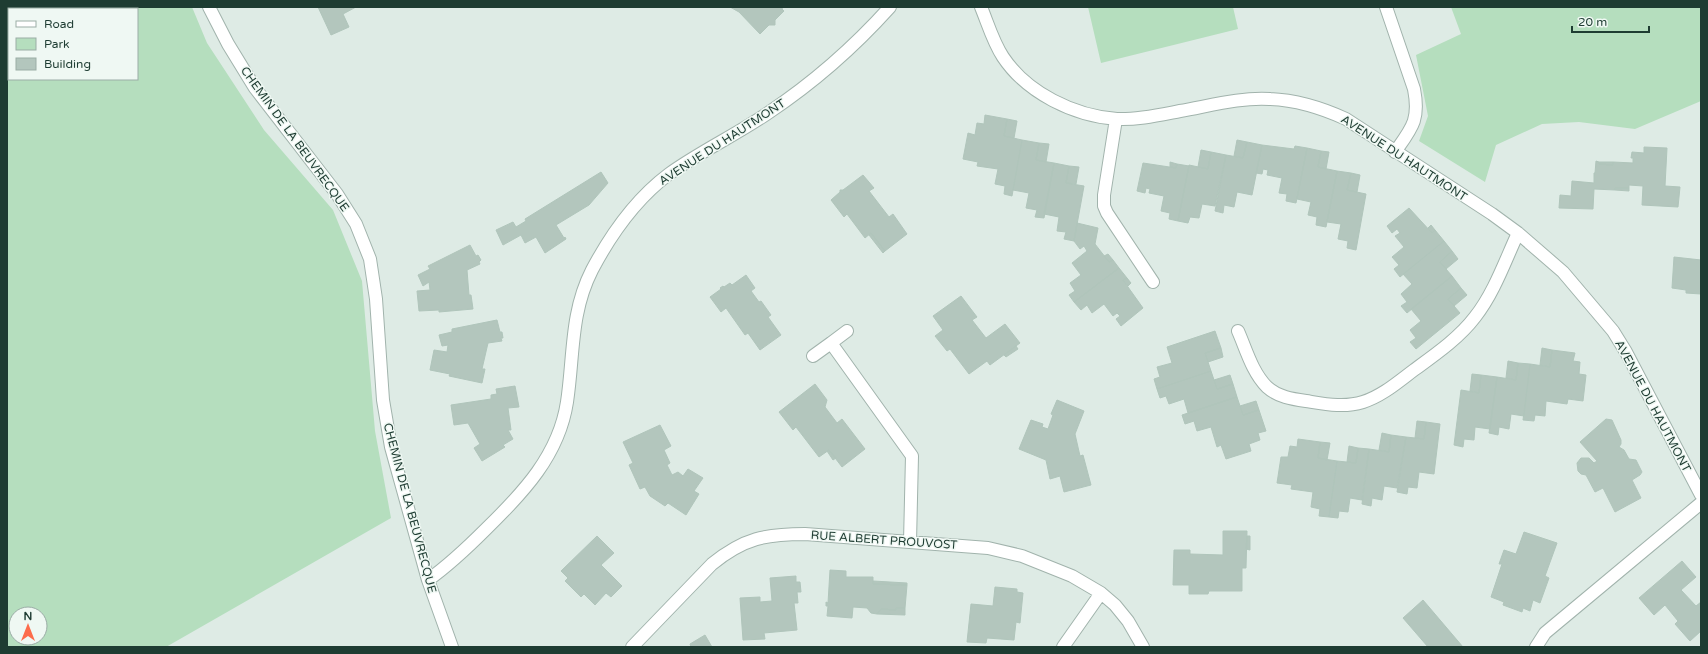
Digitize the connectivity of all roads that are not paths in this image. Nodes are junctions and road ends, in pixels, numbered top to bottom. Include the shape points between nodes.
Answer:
1 (209, 7) edge
2 (890, 7) edge
3 (981, 7) edge
4 (1386, 7) edge
5 (1116, 119) junction
6 (1395, 152) junction
7 (1518, 233) junction
8 (1153, 282) dead end
9 (847, 331) dead end
10 (1238, 331) dead end
11 (831, 343) junction
12 (813, 356) dead end
13 (1701, 495) edge
14 (1701, 503) edge
15 (910, 542) junction
16 (428, 580) junction
17 (1101, 593) junction
18 (452, 647) edge
19 (632, 647) edge
20 (1063, 647) edge
21 (1143, 647) edge
22 (1536, 647) edge

1 - 16 street, CHEMIN DE LA BEUVRECQUE via 255,88 337,194 350,213 364,243 370,259 376,300 382,382 389,433
2 - 16 street, AVENUE DU HAUTMONT via 859,40 813,80 766,114 668,175 618,227 583,290 574,326 567,403 559,435 551,452 512,504 457,557
3 - 5 street, AVENUE DU HAUTMONT via 1002,56 1025,83 1056,102
4 - 6 street via 1416,100 1413,126
5 - 6 street, AVENUE DU HAUTMONT via 1268,98 1302,103 1333,113
5 - 8 street via 1104,206
6 - 7 street, AVENUE DU HAUTMONT
7 - 10 street via 1487,298 1462,332 1389,389 1362,402 1328,405 1289,399 1276,394 1259,377
7 - 13 street, AVENUE DU HAUTMONT via 1563,272 1613,331 1630,358
9 - 11 street
11 - 12 street
11 - 15 street via 912,456
14 - 22 street via 1545,633
15 - 17 street, RUE ALBERT PROUVOST via 1003,551 1072,576
15 - 19 street, RUE ALBERT PROUVOST via 805,534 769,535 754,540 726,552 712,564
16 - 18 street, CHEMIN DE LA BEUVRECQUE
17 - 20 street
17 - 21 street, RUE ALBERT PROUVOST via 1128,621

